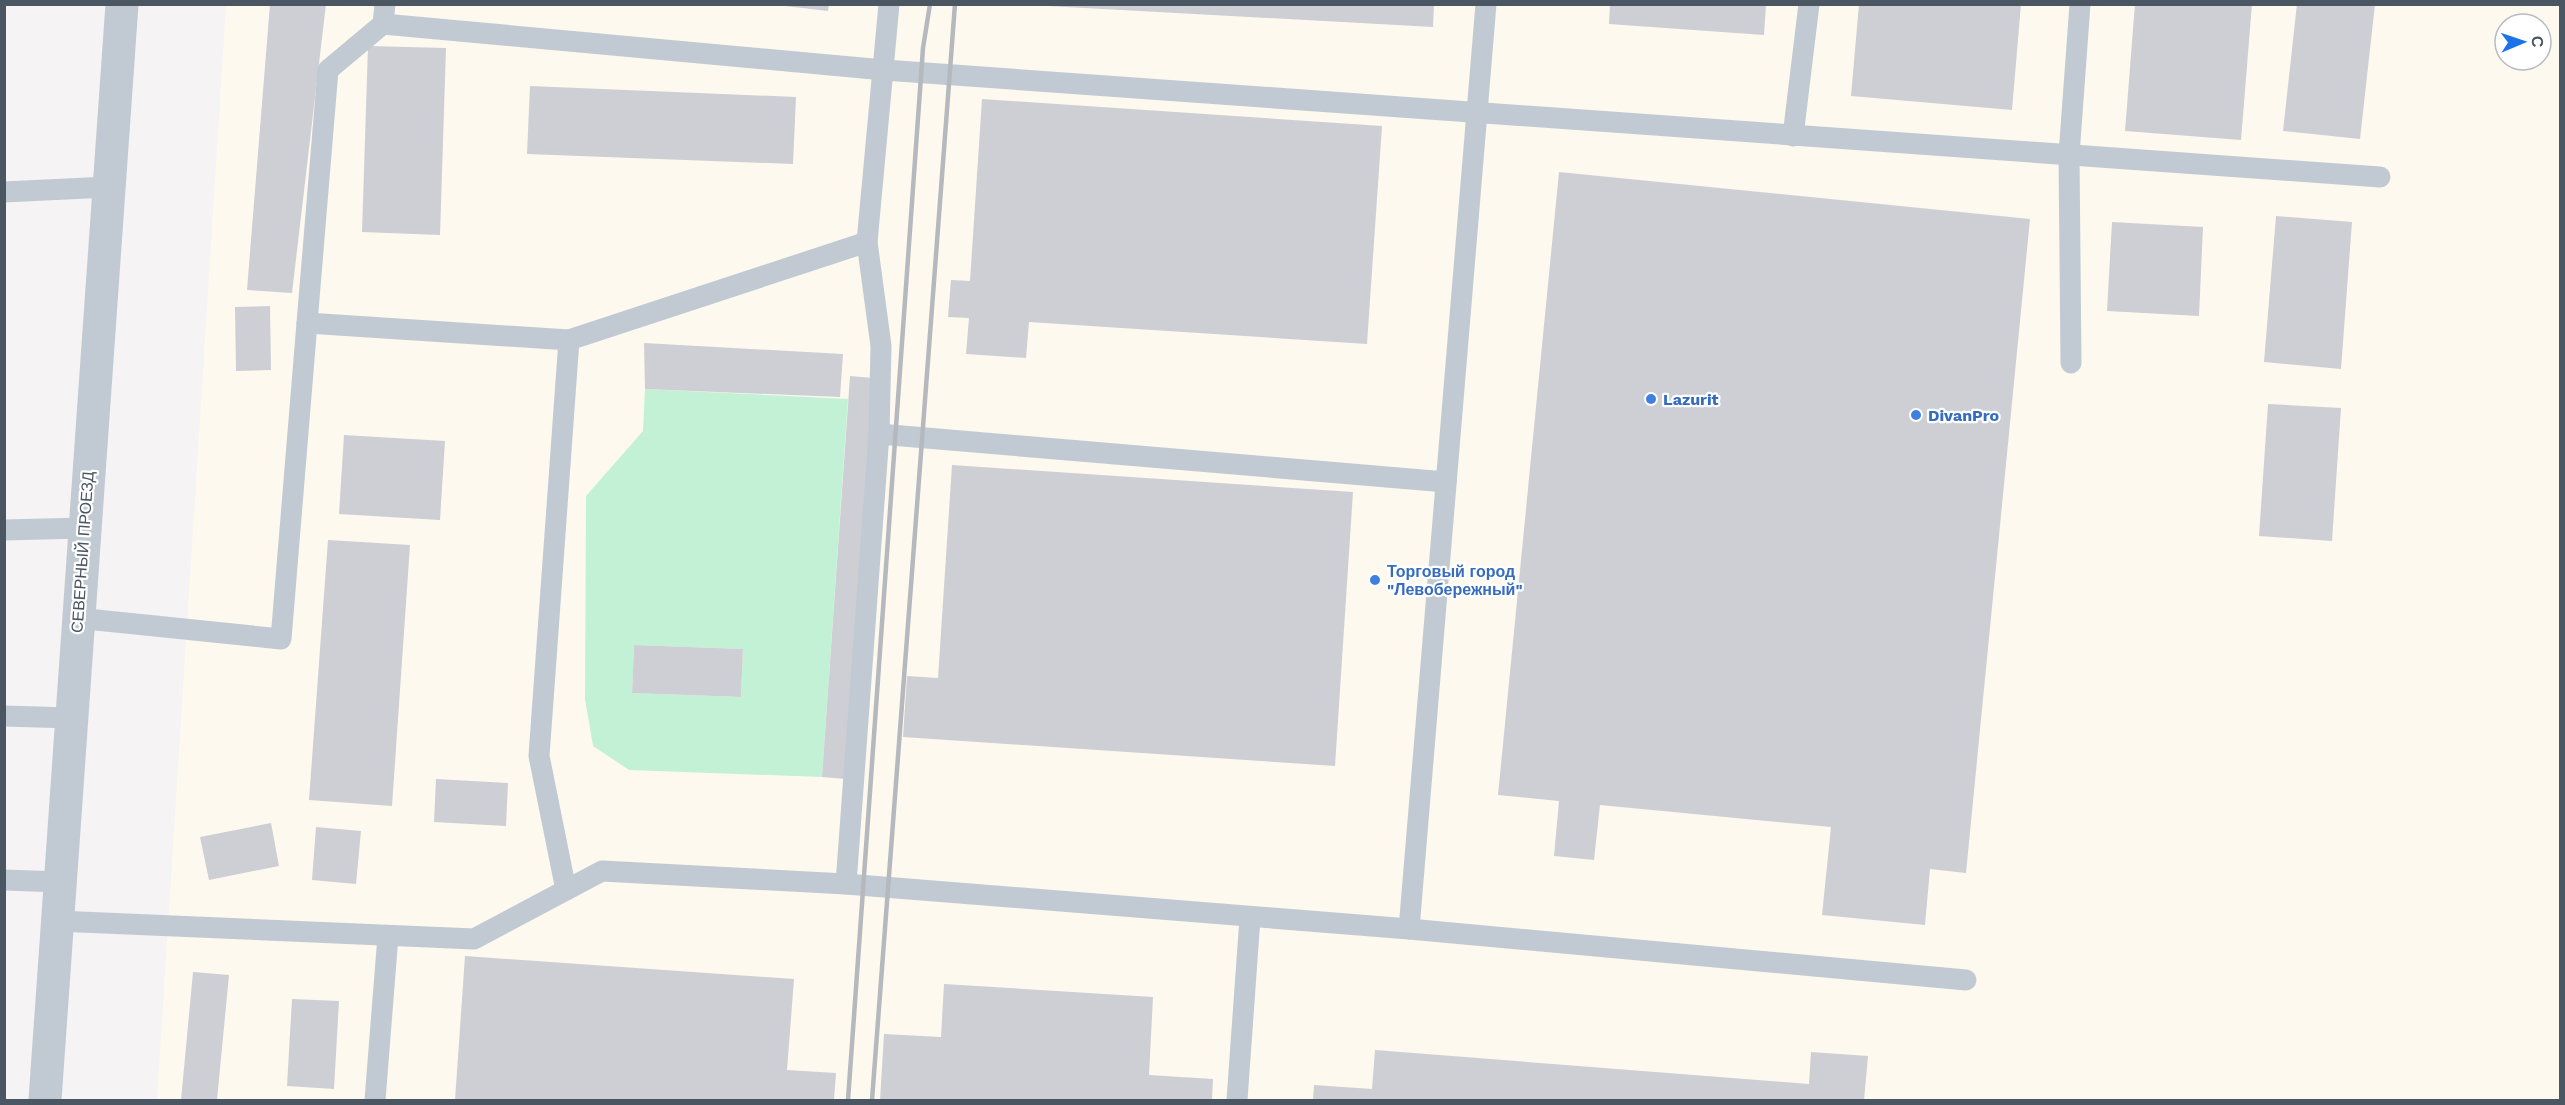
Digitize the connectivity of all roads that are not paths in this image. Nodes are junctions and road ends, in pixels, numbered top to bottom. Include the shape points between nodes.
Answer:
1 (122, 4) edge
2 (889, 4) edge
3 (1486, 4) edge
4 (1809, 4) edge
5 (2080, 4) edge
6 (384, 14) edge
7 (884, 70) junction
8 (1477, 113) junction
9 (1793, 136) junction
10 (2069, 155) junction
11 (2380, 177) dead end
12 (108, 187) junction
13 (4, 192) edge
14 (867, 242) junction
15 (307, 323) junction
16 (569, 340) junction
17 (2071, 363) dead end
18 (879, 434) junction
19 (1446, 482) junction
20 (84, 528) junction
21 (4, 531) edge
22 (77, 618) junction
23 (4, 716) edge
24 (72, 718) junction
25 (4, 880) edge
26 (61, 882) junction
27 (846, 884) junction
28 (566, 890) junction
29 (1250, 918) junction
30 (57, 921) junction
31 (1409, 929) junction
32 (387, 936) junction
33 (1966, 980) dead end
34 (45, 1101) edge
35 (375, 1101) edge
36 (1237, 1101) edge

1 - 12 street, СЕВЕРНЫЙ ПРОЕЗД
2 - 7 lane
3 - 8 lane
4 - 9 lane
5 - 10 lane
6 - 7 lane
6 - 15 lane via 328,70
7 - 8 lane
7 - 14 lane
8 - 9 lane
8 - 19 lane
9 - 10 lane
10 - 11 lane
10 - 17 lane
12 - 13 lane
12 - 20 street, СЕВЕРНЫЙ ПРОЕЗД
14 - 16 lane
14 - 18 lane via 881,346
15 - 16 lane
15 - 22 lane via 281,639
16 - 28 lane via 539,756
18 - 19 lane
18 - 27 lane
19 - 31 lane
20 - 21 lane
20 - 22 street, СЕВЕРНЫЙ ПРОЕЗД
22 - 24 street, СЕВЕРНЫЙ ПРОЕЗД
23 - 24 lane
24 - 26 street, СЕВЕРНЫЙ ПРОЕЗД
25 - 26 lane
26 - 30 street, СЕВЕРНЫЙ ПРОЕЗД
27 - 28 lane via 602,871
27 - 29 lane
28 - 32 lane via 474,939
29 - 31 lane
29 - 36 lane
30 - 32 lane
30 - 34 street, СЕВЕРНЫЙ ПРОЕЗД
31 - 33 lane
32 - 35 lane

